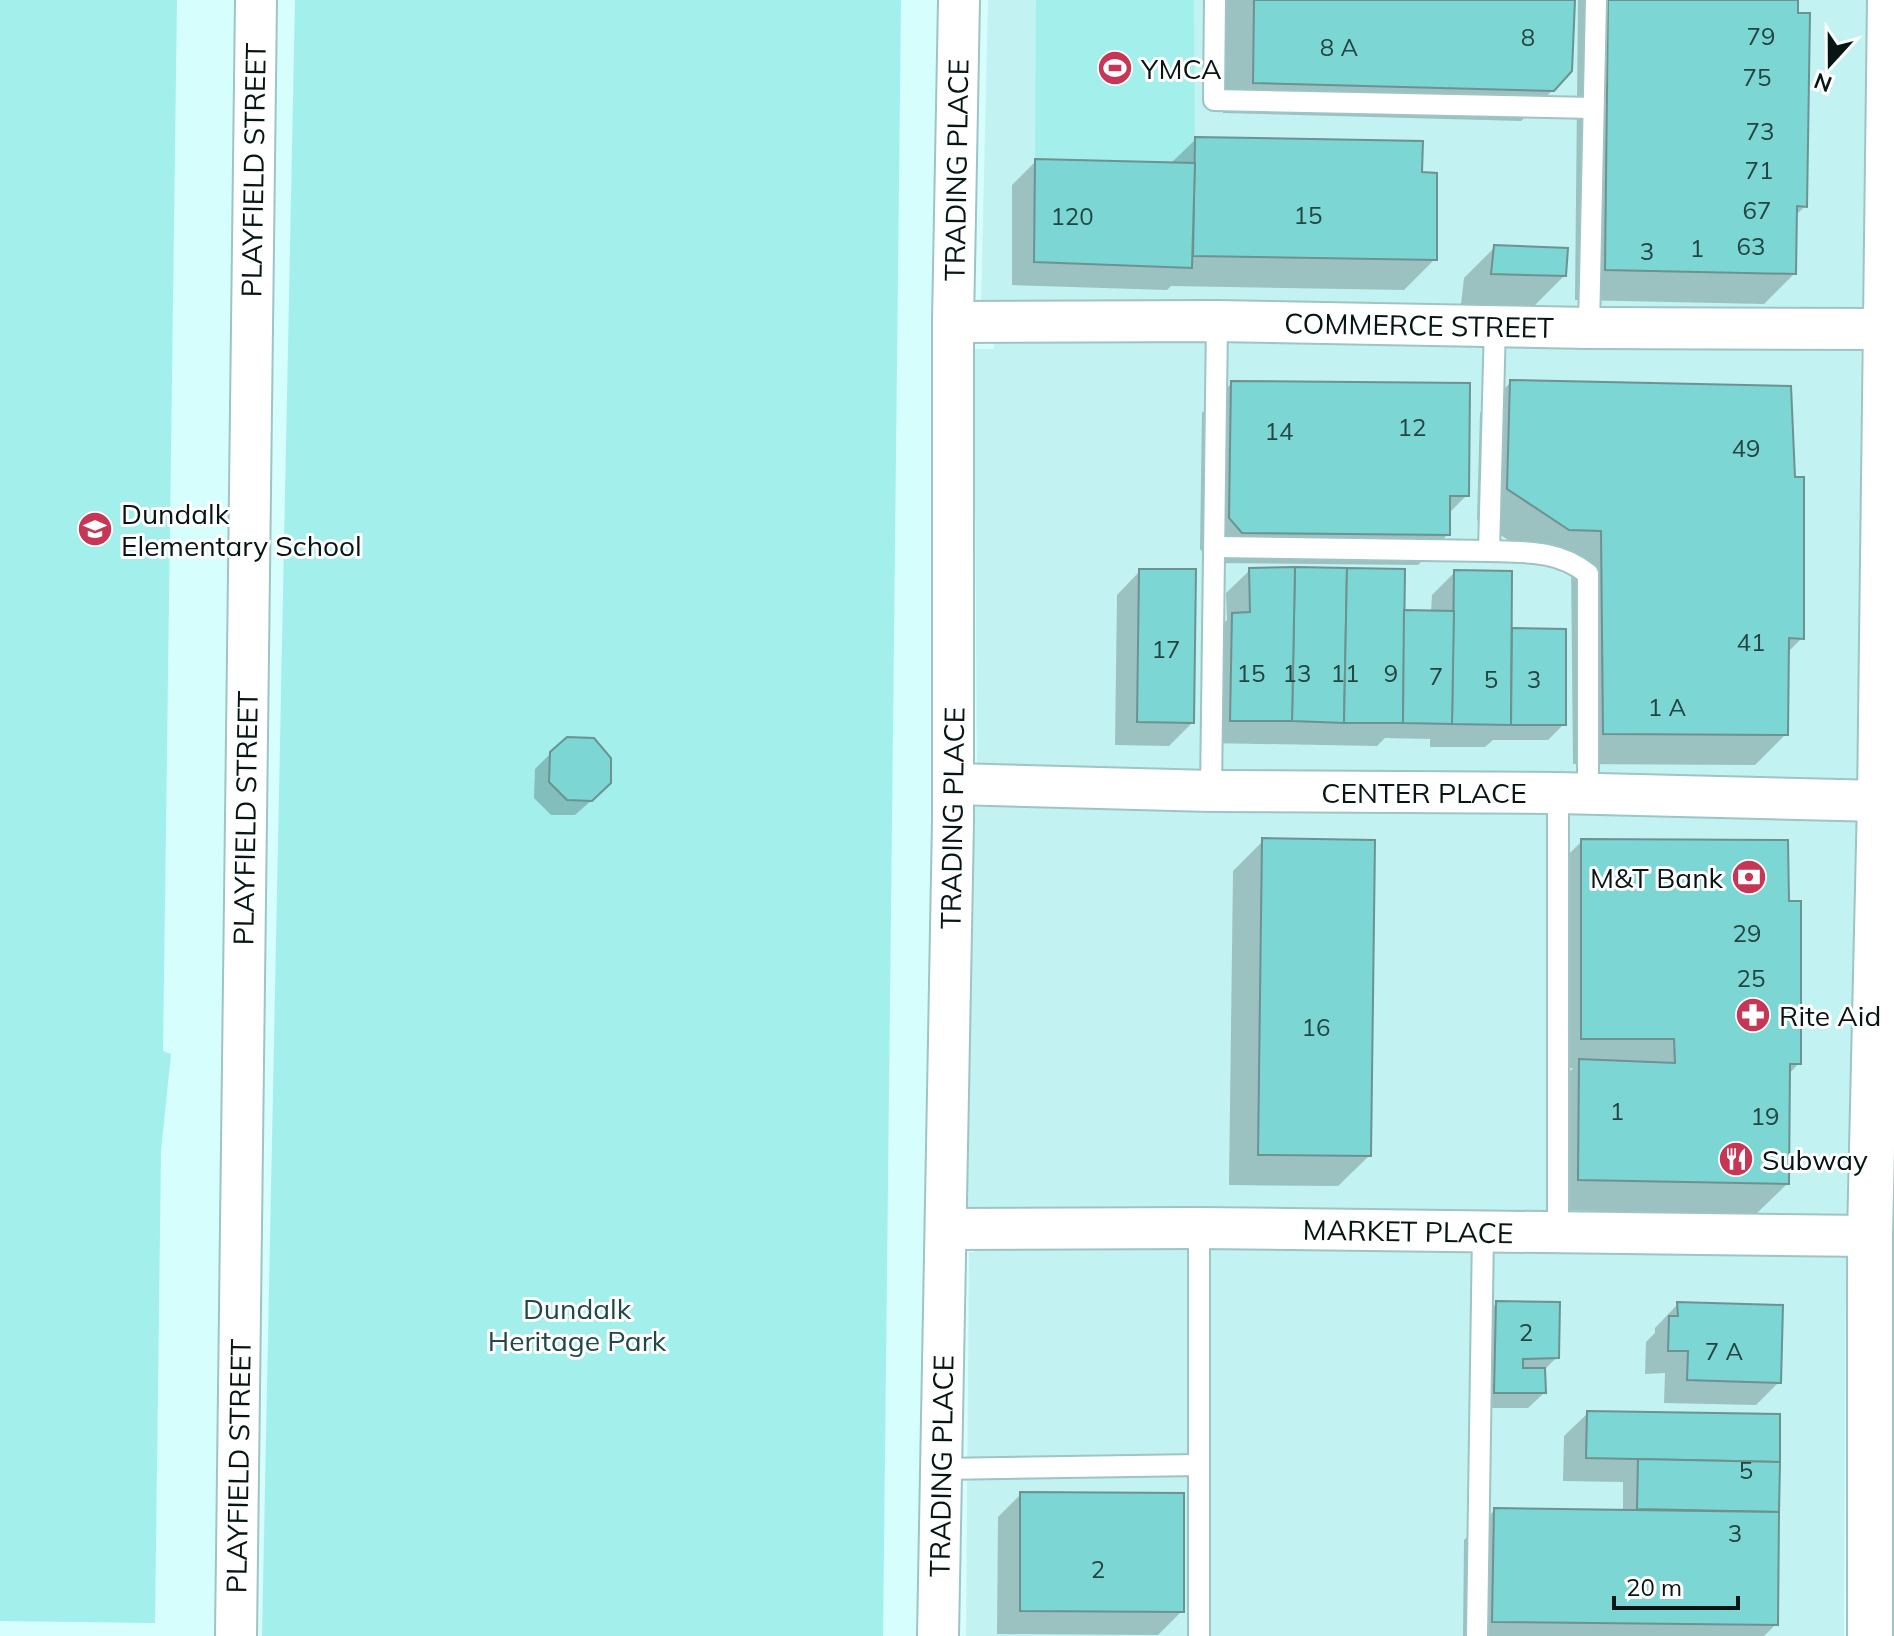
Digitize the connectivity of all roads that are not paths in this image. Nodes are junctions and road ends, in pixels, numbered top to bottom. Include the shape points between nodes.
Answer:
1 (256, 0) edge
2 (959, 0) edge
3 (1215, 0) edge
4 (1596, 0) edge
5 (1890, 0) edge
6 (1592, 108) junction
7 (1217, 321) junction
8 (953, 322) junction
9 (1495, 325) junction
10 (1589, 328) junction
11 (1886, 329) junction
12 (1215, 547) junction
13 (1489, 551) junction
14 (954, 784) junction
15 (1211, 791) junction
16 (1573, 794) junction
17 (1887, 801) edge
18 (1199, 1228) junction
19 (946, 1229) junction
20 (1483, 1231) junction
21 (1558, 1234) junction
22 (1870, 1236) junction
23 (1199, 1465) junction
24 (941, 1469) junction
25 (1882, 1586) edge
26 (236, 1636) edge
27 (938, 1636) edge
28 (1199, 1636) edge
29 (1477, 1636) edge
30 (1870, 1636) edge

1 - 26 street, PLAYFIELD STREET
2 - 8 street, TRADING PLACE
3 - 6 lane via 1214,100
4 - 6 lane
5 - 11 street
6 - 10 lane
7 - 8 street, COMMERCE STREET
7 - 9 street, COMMERCE STREET
7 - 12 lane
8 - 14 street, TRADING PLACE
9 - 10 street, COMMERCE STREET
9 - 13 lane
10 - 11 street, COMMERCE STREET
11 - 17 street
12 - 13 lane
12 - 15 lane
13 - 16 lane via 1542,552 1574,562 1588,574
14 - 15 street, CENTER PLACE
14 - 19 street, TRADING PLACE
15 - 16 street, CENTER PLACE
16 - 17 street, CENTER PLACE
16 - 21 lane
17 - 22 street
18 - 19 street, MARKET PLACE
18 - 20 street, MARKET PLACE
18 - 23 lane
19 - 24 street, TRADING PLACE
20 - 21 street, MARKET PLACE
20 - 29 lane
21 - 22 street, MARKET PLACE
22 - 25 street
23 - 24 lane
23 - 28 lane
24 - 27 street, TRADING PLACE
25 - 30 street

